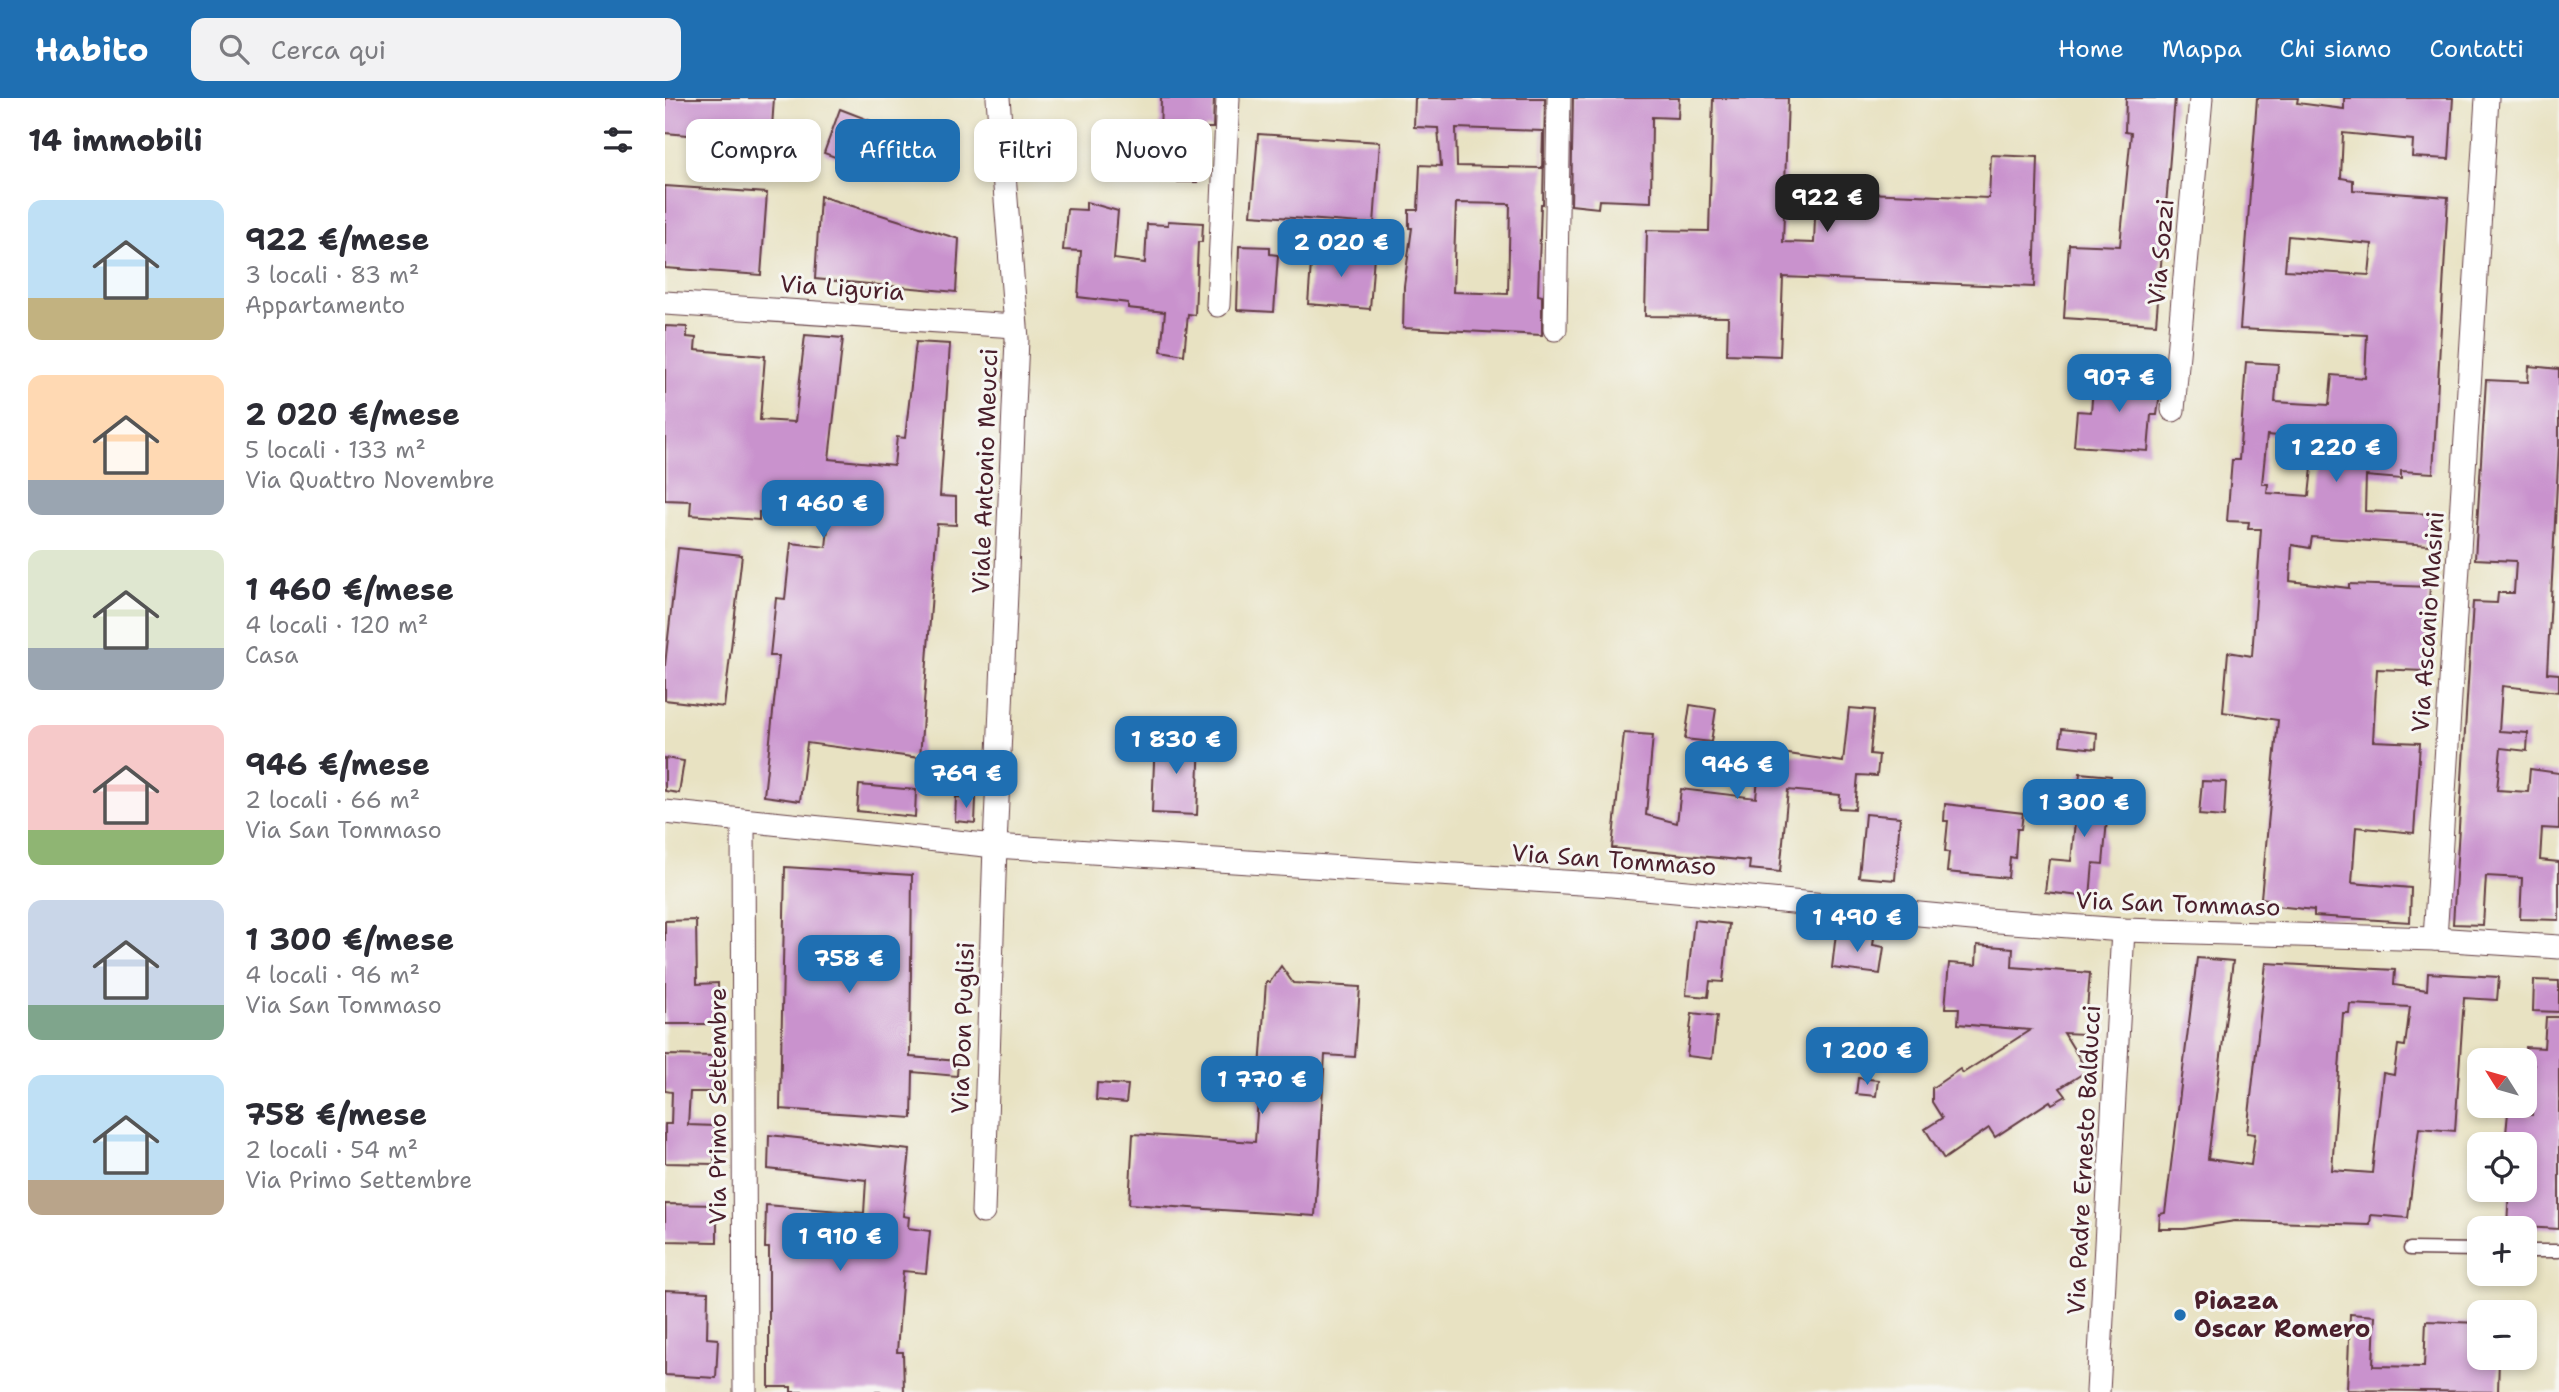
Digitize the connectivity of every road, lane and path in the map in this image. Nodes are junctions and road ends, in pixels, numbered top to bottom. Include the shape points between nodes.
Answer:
1 (998, 98) edge
2 (1228, 98) edge
3 (1559, 98) edge
4 (2201, 98) edge
5 (2487, 98) edge
6 (665, 303) edge
7 (1217, 305) dead end
8 (1015, 326) junction
9 (1555, 329) dead end
10 (2173, 410) dead end
11 (665, 812) edge
12 (743, 821) junction
13 (995, 846) junction
14 (2123, 930) junction
15 (2435, 939) junction
16 (2559, 947) edge
17 (983, 1212) dead end
18 (2410, 1249) dead end
19 (2467, 1250) edge
20 (2537, 1251) edge
21 (2559, 1251) edge
22 (745, 1392) edge
23 (2098, 1392) edge

1 - 8 street, Viale Antonio Meucci
2 - 7 street
3 - 9 street
4 - 10 street, Via Sozzi
5 - 15 street, Via Ascanio Masini
6 - 8 street, Via Liguria
8 - 13 street, Viale Antonio Meucci
11 - 12 street, Via San Tommaso
12 - 13 street, Via San Tommaso
12 - 22 street, Via Primo Settembre
13 - 14 street, Via San Tommaso via 1612,885
13 - 17 street, Via Don Puglisi
14 - 15 street, Via San Tommaso
14 - 23 street, Via Padre Ernesto Balducci
15 - 16 street, Via San Tommaso
18 - 19 lane
20 - 21 lane

